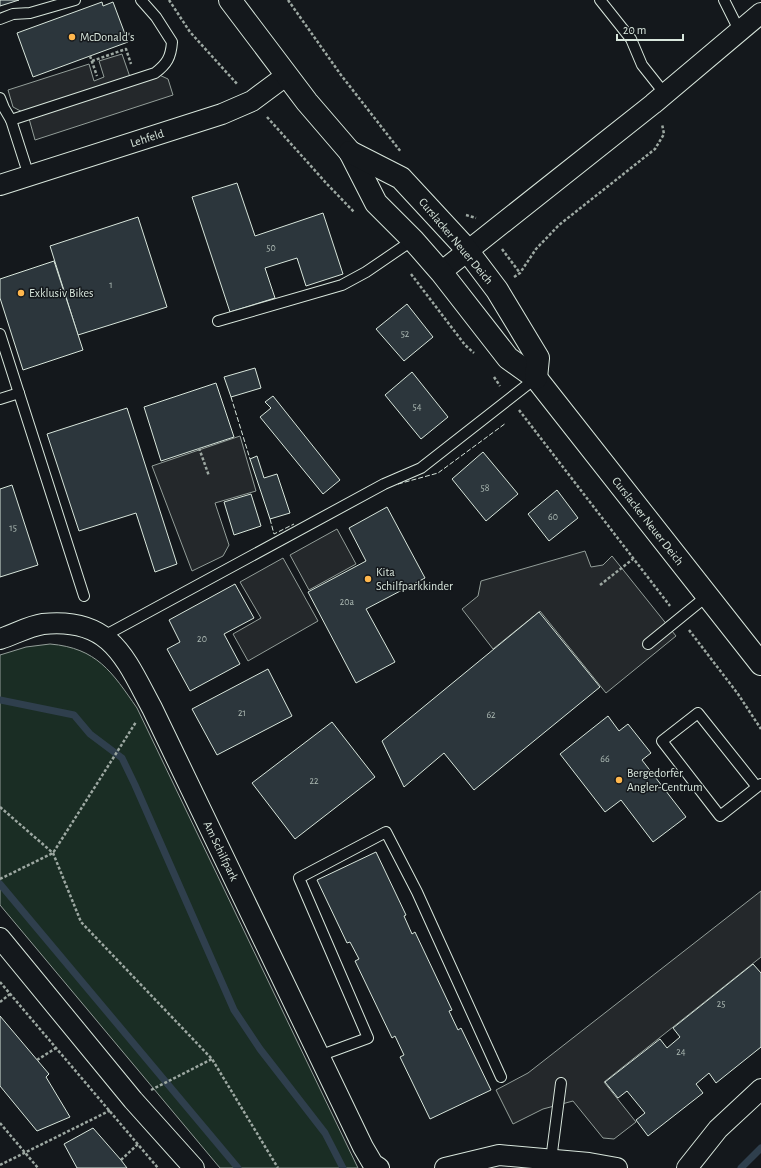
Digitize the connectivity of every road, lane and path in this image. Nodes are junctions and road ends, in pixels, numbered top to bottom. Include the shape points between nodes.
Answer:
1 (75, 0) edge
2 (141, 0) edge
3 (169, 0) edge
4 (230, 0) edge
5 (288, 0) edge
6 (600, 0) edge
7 (724, 0) edge
8 (761, 13) edge
9 (0, 19) edge
10 (739, 30) junction
11 (190, 32) junction
12 (172, 42) junction
13 (90, 56) dead end
14 (92, 61) junction
15 (138, 64) dead end
16 (286, 75) junction
17 (102, 90) junction
18 (0, 98) edge
19 (659, 99) junction
20 (252, 101) junction
21 (11, 120) junction
22 (350, 152) junction
23 (402, 154) dead end
24 (28, 176) junction
25 (0, 185) edge
26 (460, 213) dead end
27 (359, 217) dead end
28 (480, 220) dead end
29 (413, 240) junction
30 (467, 251) junction
31 (394, 253) junction
32 (508, 257) dead end
33 (441, 272) junction
34 (218, 321) dead end
35 (0, 334) edge
36 (476, 355) dead end
37 (490, 371) dead end
38 (536, 378) junction
39 (19, 393) junction
40 (510, 399) junction
41 (0, 400) edge
42 (199, 448) dead end
43 (209, 476) dead end
44 (634, 559) junction
45 (600, 585) dead end
46 (84, 596) dead end
47 (706, 596) junction
48 (680, 618) junction
49 (104, 636) junction
50 (0, 639) edge
51 (648, 644) dead end
52 (761, 664) edge
53 (137, 721) dead end
54 (761, 729) edge
55 (759, 785) edge
56 (0, 807) edge
57 (53, 853) junction
58 (0, 879) edge
59 (0, 938) edge
60 (0, 982) edge
61 (10, 994) junction
62 (0, 1002) edge
63 (56, 1048) junction
64 (320, 1056) junction
65 (212, 1059) junction
66 (37, 1060) dead end
67 (501, 1077) dead end
68 (561, 1083) dead end
69 (155, 1088) dead end
70 (761, 1089) edge
71 (133, 1100) junction
72 (110, 1111) junction
73 (0, 1122) edge
74 (138, 1144) junction
75 (25, 1153) junction
76 (121, 1160) dead end
77 (550, 1160) junction
78 (0, 1165) edge
79 (38, 1168) edge
80 (158, 1168) edge
81 (194, 1168) edge
82 (278, 1168) edge
83 (379, 1168) edge
84 (445, 1168) edge
85 (617, 1168) edge
86 (687, 1168) edge

1 - 9 lane
2 - 12 lane
3 - 11 path
4 - 16 main road, Curslacker Neuer Deich
5 - 23 path
6 - 19 lane via 631,38
7 - 10 lane
8 - 10 street
10 - 19 street
11 - 12 path
11 - 20 path
12 - 17 lane via 170,58 155,73
13 - 14 path
14 - 15 path via 126,49 132,66
14 - 17 path
16 - 20 street, Lehfeld
16 - 22 main road, Curslacker Neuer Deich
17 - 21 lane
18 - 21 lane
19 - 30 street
19 - 32 path via 664,134 655,149 559,225 536,249 520,273
20 - 24 street, Lehfeld via 222,114
20 - 27 path
21 - 24 lane
22 - 29 main road, Curslacker Neuer Deich via 376,203
22 - 30 main road, Curslacker Neuer Deich via 401,178
24 - 25 street, Lehfeld
26 - 28 path
29 - 31 lane
29 - 33 main road, Curslacker Neuer Deich
30 - 33 street
30 - 38 main road, Curslacker Neuer Deich via 497,290 538,358
31 - 34 lane via 342,284
31 - 36 path via 464,344
33 - 38 main road, Curslacker Neuer Deich via 508,358
35 - 39 lane
37 - 40 path
38 - 40 lane
38 - 47 main road, Curslacker Neuer Deich
39 - 41 lane
39 - 46 lane
40 - 44 path
40 - 49 lane via 421,468 384,484
42 - 43 path
44 - 45 path
44 - 48 path
47 - 48 lane
47 - 52 main road, Curslacker Neuer Deich
48 - 51 lane
48 - 54 path via 730,682
49 - 50 street, Am Schilfpark via 88,628 42,624
49 - 64 street, Am Schilfpark via 122,654 152,708
53 - 57 path
55 - 55 lane via 720,816 662,741 698,713
56 - 57 path
57 - 58 path
57 - 65 path via 81,922
59 - 71 street
60 - 61 path
61 - 62 path
61 - 63 path
63 - 66 path
63 - 72 path
64 - 67 lane via 368,1038 299,878 386,832 417,892
64 - 83 street, Am Schilfpark via 363,1147 373,1164
65 - 69 path
65 - 82 path
68 - 77 lane
70 - 86 street via 718,1129
71 - 72 path
71 - 81 street
72 - 74 path
72 - 75 path
73 - 75 path
74 - 76 path
74 - 80 path
75 - 78 path
75 - 79 path
77 - 84 street via 499,1155
77 - 85 street

